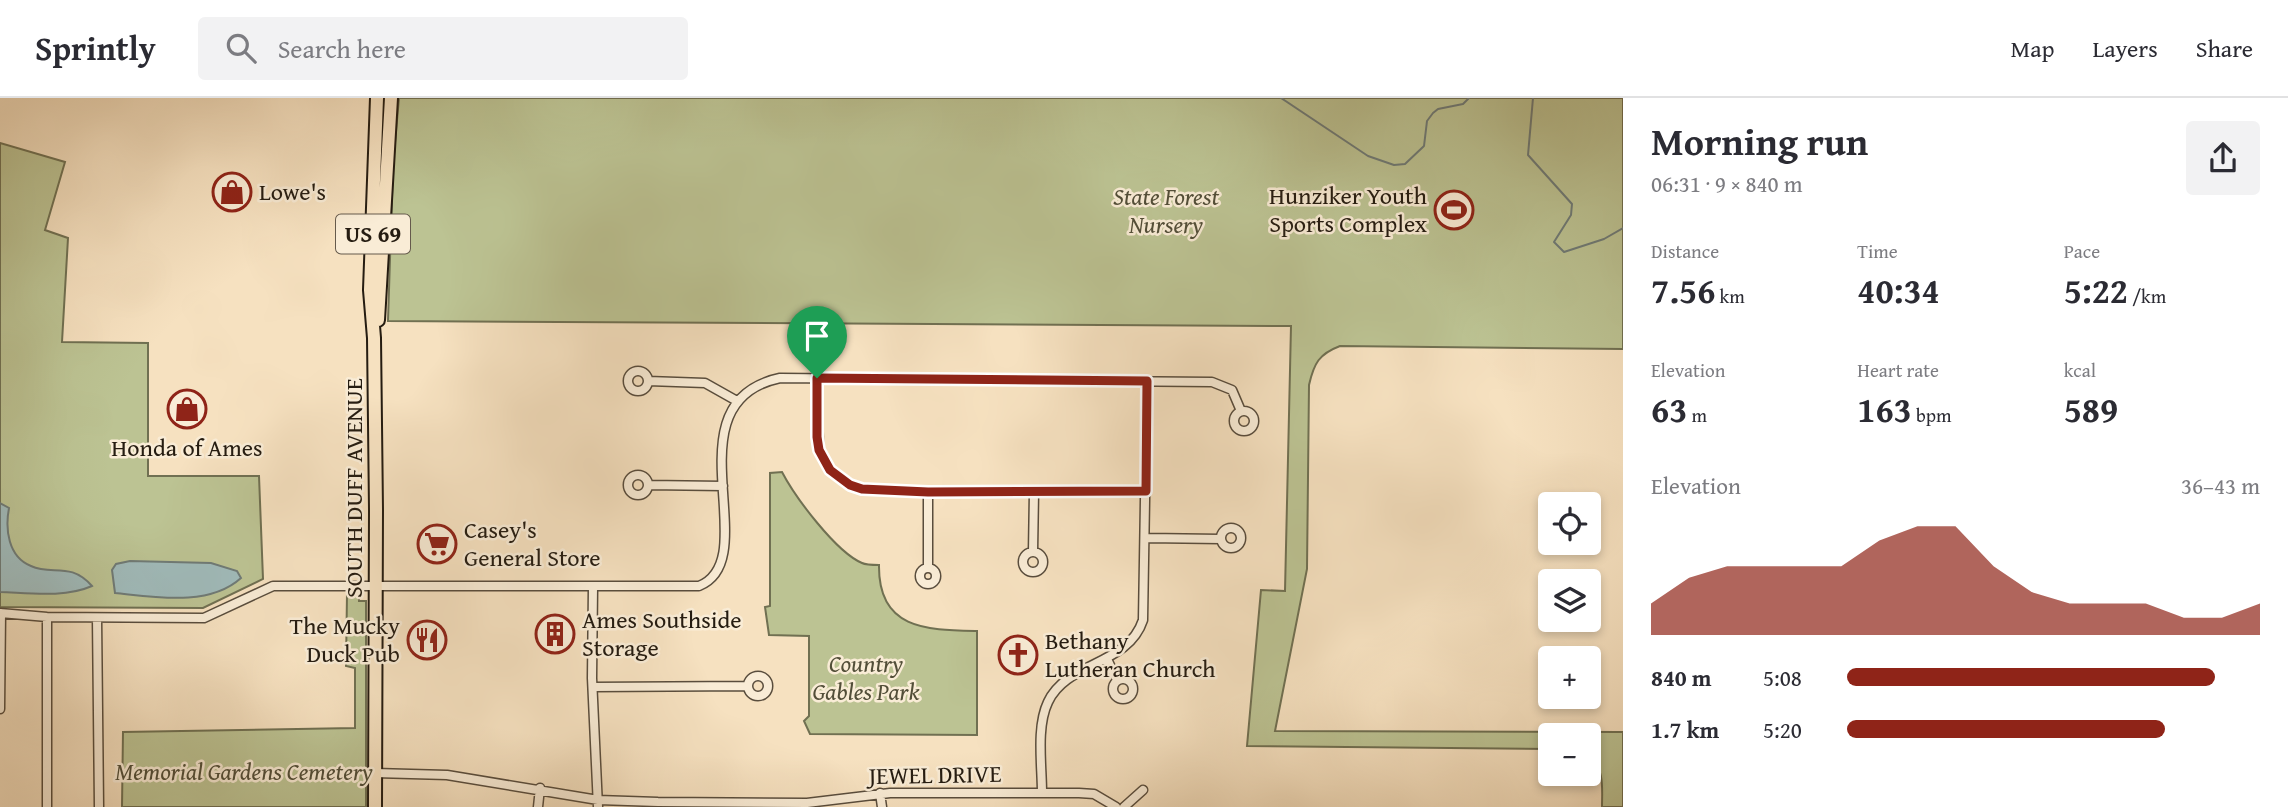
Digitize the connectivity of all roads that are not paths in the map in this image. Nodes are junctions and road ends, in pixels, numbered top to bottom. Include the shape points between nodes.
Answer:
1 (377, 98) edge
2 (391, 98) edge
3 (374, 338) junction
4 (817, 378) junction
5 (648, 381) dead end
6 (1147, 381) junction
7 (737, 401) junction
8 (1241, 411) dead end
9 (648, 485) dead end
10 (723, 486) junction
11 (1146, 491) junction
12 (928, 492) junction
13 (1034, 492) junction
14 (1147, 538) junction
15 (1221, 538) dead end
16 (1033, 552) dead end
17 (928, 568) dead end
18 (375, 587) junction
19 (593, 587) junction
20 (0, 613) edge
21 (47, 617) junction
22 (97, 618) junction
23 (1107, 659) junction
24 (1117, 681) dead end
25 (748, 686) dead end
26 (593, 687) junction
27 (0, 709) edge
28 (375, 774) junction
29 (540, 788) junction
30 (1143, 790) dead end
31 (880, 793) junction
32 (1042, 793) junction
33 (598, 803) edge
34 (779, 805) edge
35 (47, 807) edge
36 (99, 807) edge
37 (375, 807) edge
38 (538, 807) edge
39 (881, 807) edge
40 (1116, 807) edge
41 (1124, 807) edge

1 - 3 main road, SOUTH DUFF AVENUE / US 69 via 370,290
2 - 3 main road, SOUTH DUFF AVENUE / US 69 via 383,271
3 - 18 main road, SOUTH DUFF AVENUE / US 69
4 - 6 street
4 - 7 street via 765,381
4 - 12 street via 817,437 830,470 862,489
5 - 7 street via 705,383
6 - 8 street via 1220,383 1236,394
6 - 11 street
7 - 10 street via 725,427
9 - 10 street
10 - 19 street via 723,558 714,578 699,586
11 - 13 street
11 - 14 street
12 - 13 street
12 - 17 street
13 - 16 street
14 - 15 street
14 - 23 street via 1143,620 1135,640
18 - 19 street
18 - 22 street via 273,586 205,618
18 - 28 main road, SOUTH DUFF AVENUE / US 69
19 - 26 street
20 - 21 street
20 - 27 street
21 - 22 street
21 - 35 street
22 - 36 street
23 - 24 street
23 - 32 street via 1065,682 1049,699 1042,722
25 - 26 street
26 - 33 street
28 - 29 street, JEWEL DRIVE via 447,775
28 - 37 main road, SOUTH DUFF AVENUE / US 69
29 - 33 street, JEWEL DRIVE
29 - 38 street
30 - 41 street
31 - 32 street, JEWEL DRIVE
31 - 34 street, JEWEL DRIVE
31 - 39 street
32 - 40 street, JEWEL DRIVE via 1094,794
33 - 34 street, JEWEL DRIVE

